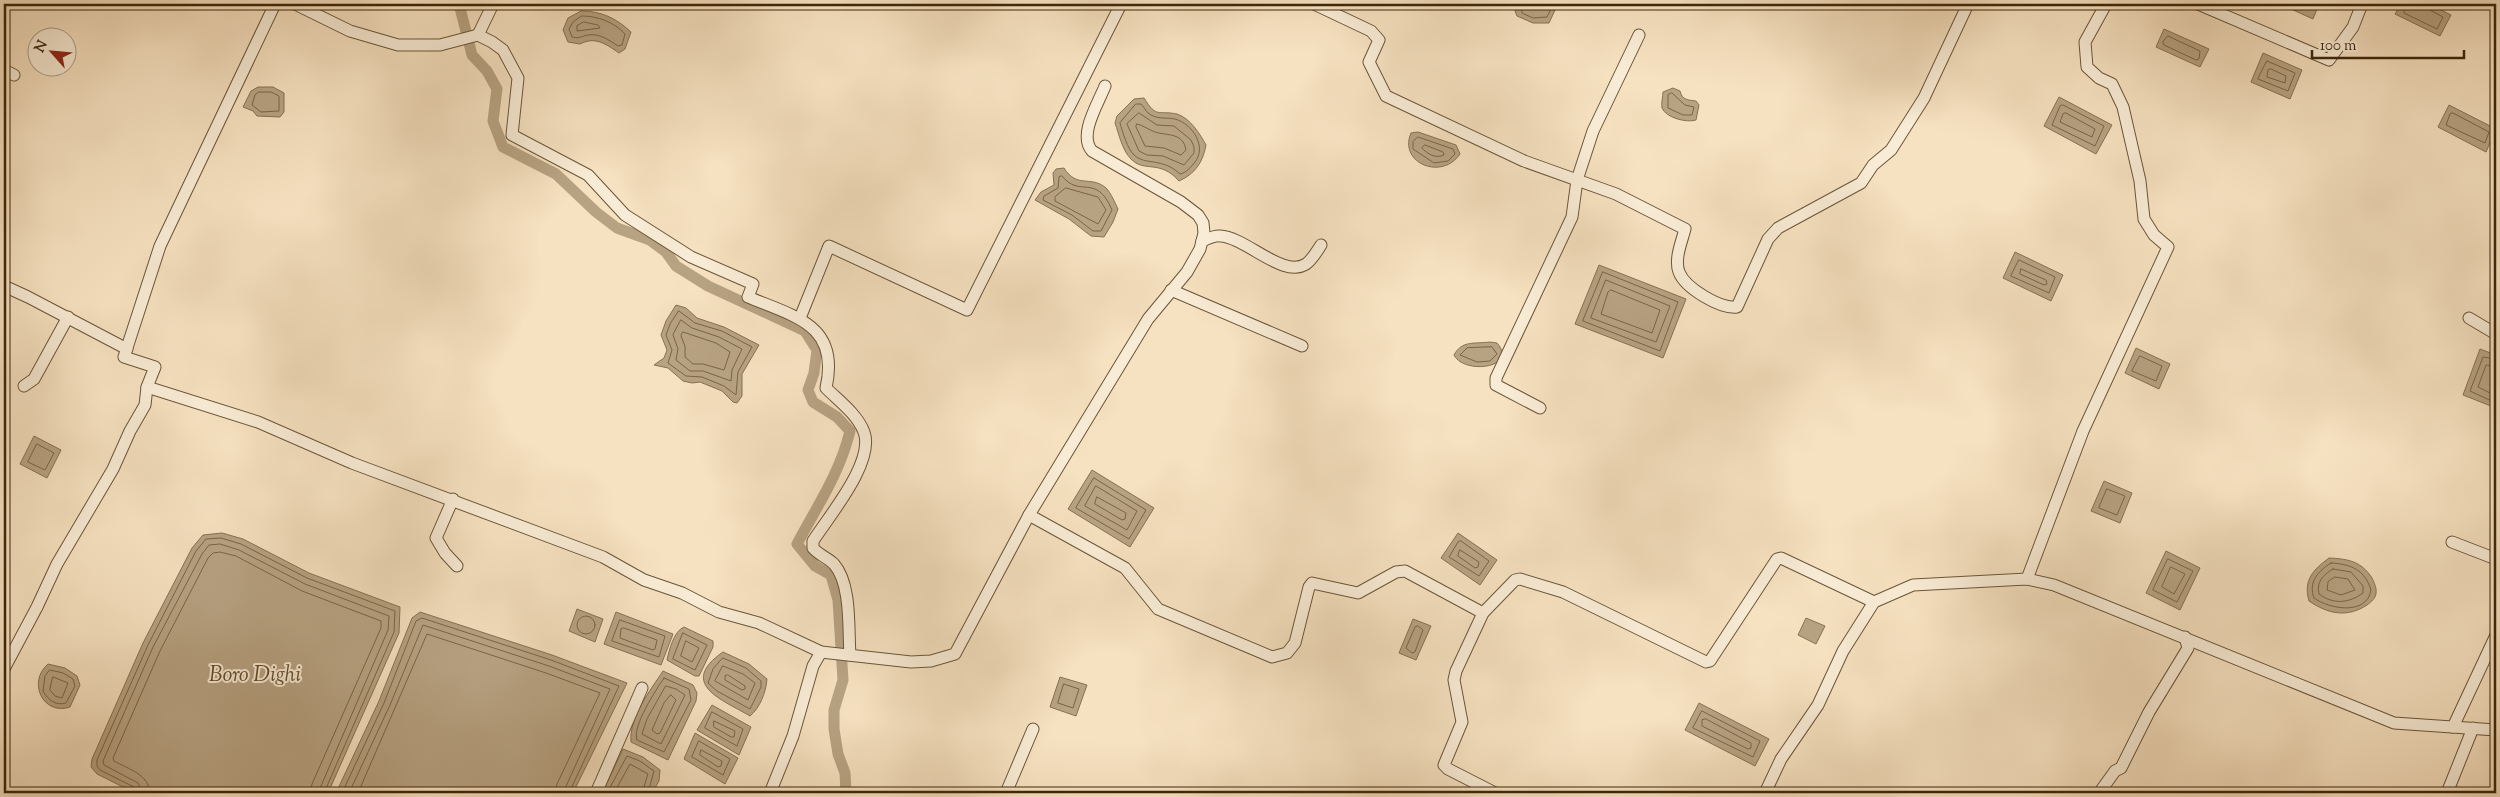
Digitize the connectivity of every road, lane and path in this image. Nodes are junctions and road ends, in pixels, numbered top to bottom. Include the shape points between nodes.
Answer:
1 (275, 4) edge
2 (295, 4) edge
3 (493, 4) edge
4 (1121, 4) edge
5 (1314, 4) edge
6 (1968, 4) edge
7 (2106, 4) edge
8 (2198, 4) edge
9 (2362, 4) edge
10 (1638, 35) dead end
11 (478, 36) junction
12 (1104, 86) dead end
13 (1577, 180) junction
14 (1202, 241) junction
15 (1321, 245) dead end
16 (4, 286) edge
17 (1171, 290) junction
18 (68, 318) junction
19 (800, 318) junction
20 (2469, 318) dead end
21 (2496, 334) edge
22 (1302, 346) dead end
23 (127, 349) junction
24 (24, 386) dead end
25 (147, 387) junction
26 (1540, 408) dead end
27 (453, 499) junction
28 (1029, 515) junction
29 (2452, 542) dead end
30 (2496, 559) edge
31 (457, 566) dead end
32 (2027, 579) junction
33 (1874, 602) junction
34 (1483, 613) junction
35 (2496, 635) edge
36 (2185, 637) junction
37 (821, 652) junction
38 (850, 655) junction
39 (4, 668) edge
40 (642, 688) dead end
41 (2453, 726) junction
42 (2472, 728) junction
43 (1032, 730) dead end
44 (2496, 730) edge
45 (2102, 789) dead end
46 (596, 793) edge
47 (770, 793) edge
48 (1006, 793) edge
49 (1495, 793) edge
50 (1765, 793) edge
51 (2448, 793) edge

1 - 23 street via 160,246
2 - 11 street via 350,32 398,45 440,45
3 - 11 street
4 - 19 street via 967,310 829,246
5 - 13 street via 1371,30 1379,40 1369,62 1386,96 1524,161
6 - 13 street via 1924,98 1891,150 1873,165 1861,183 1778,228 1768,239 1737,307 1728,308 1708,299 1690,286 1679,272 1677,258 1685,229 1616,194
7 - 32 street via 2085,42 2087,67 2112,84 2123,107 2140,181 2144,219 2154,235 2168,247 2083,430
8 - 9 street via 2329,60 2352,27
10 - 13 street via 1593,131
11 - 19 street via 503,50 518,78 512,135 588,175 625,215 691,257 753,284 748,297
12 - 14 street via 1086,135 1087,145 1198,215 1203,223
13 - 26 street via 1572,217 1496,378 1496,385
14 - 15 street via 1219,235 1236,239 1293,268 1307,264
14 - 17 street via 1187,272
16 - 18 street
17 - 22 street
17 - 28 street via 1148,319
18 - 23 street
18 - 24 street via 34,379
19 - 38 street via 826,344 830,369 826,388 856,417 866,440 864,458 856,474 813,541 813,548 834,564 842,579 848,601
20 - 21 street
23 - 25 street via 124,357 155,367
25 - 27 street via 258,422 352,463
25 - 39 street via 145,405 113,469 61,556
27 - 31 street via 436,538
27 - 37 street via 603,557 644,580 682,593 719,612 759,623
28 - 34 street via 1125,568 1158,609 1272,658 1287,653 1295,643 1312,583 1358,593 1396,572 1405,571
28 - 38 street via 954,654 931,661 911,662
29 - 30 street
32 - 33 street via 1913,585
32 - 36 street via 2054,585
33 - 34 street via 1781,558 1777,559 1708,662 1563,592 1520,579 1511,583
33 - 50 street via 1843,650 1818,705 1781,759
34 - 49 street via 1455,676 1462,722 1444,765
35 - 41 street
36 - 41 street via 2394,723
36 - 45 street via 2188,648 2149,712 2121,768
37 - 38 street
37 - 47 street via 813,666 793,736
40 - 46 street
41 - 42 street
42 - 44 street
42 - 51 street
43 - 48 street

